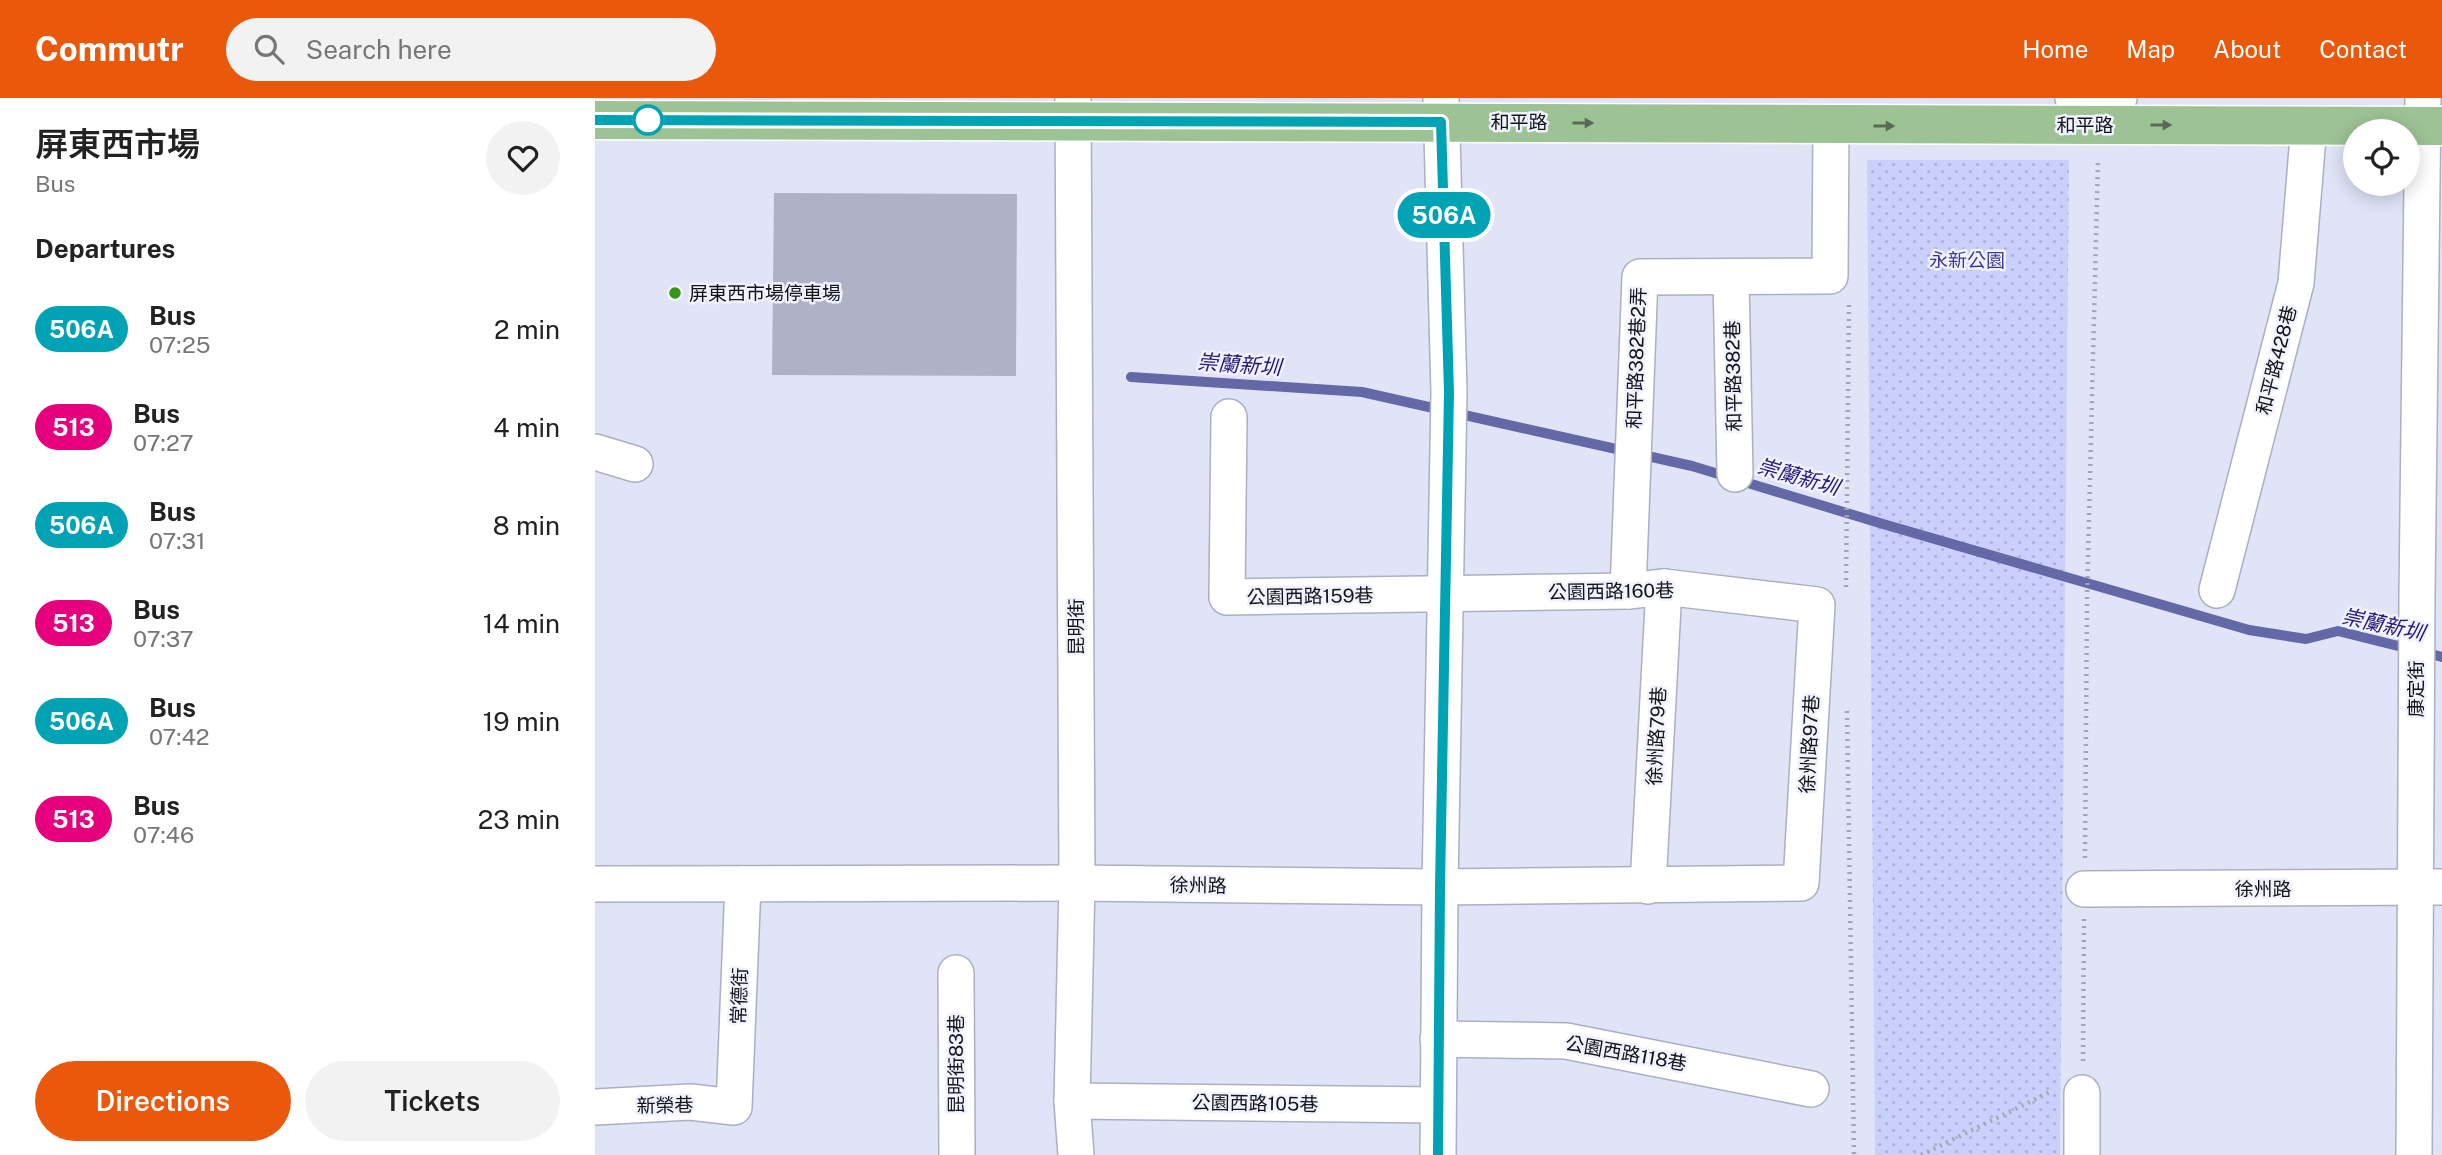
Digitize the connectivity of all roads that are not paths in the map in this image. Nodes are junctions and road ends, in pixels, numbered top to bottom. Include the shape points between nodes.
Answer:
1 (2073, 98) edge
2 (778, 109) edge
3 (1073, 110) edge
4 (1441, 110) edge
5 (2109, 112) edge
6 (2429, 117) edge
7 (595, 120) edge
8 (2309, 125) junction
9 (1831, 126) junction
10 (1731, 277) junction
11 (2431, 343) edge
12 (1229, 417) dead end
13 (595, 452) edge
14 (635, 464) dead end
15 (1735, 474) dead end
16 (1664, 587) junction
17 (2217, 590) dead end
18 (1628, 591) junction
19 (1446, 594) junction
20 (1831, 597) joint
21 (2429, 598) edge
22 (1077, 883) junction
23 (1801, 883) joint
24 (595, 884) edge
25 (743, 884) junction
26 (1648, 886) junction
27 (1440, 887) junction
28 (2429, 887) edge
29 (2084, 889) road end
30 (956, 973) dead end
31 (1438, 1038) junction
32 (2082, 1084) road end
33 (1811, 1089) dead end
34 (1072, 1101) junction
35 (1437, 1105) junction
36 (595, 1107) edge
37 (734, 1107) joint
38 (957, 1155) edge
39 (1076, 1155) edge
40 (1438, 1155) edge
41 (2082, 1155) edge
42 (2414, 1155) edge

1 - 5 street
2 - 3 main road, 和平路
2 - 7 main road, 和平路
3 - 4 main road, 和平路
3 - 22 street, 昆明街
4 -> 9 main road, 和平路
4 - 19 street via 1448,408
5 -> 8 main road, 和平路
9 -> 5 main road, 和平路
6 - 8 main road, 和平路
6 - 11 street, 康定街
8 - 17 street, 和平路428巷 via 2296,284
9 - 10 street via 1839,284
10 - 15 street, 和平路382巷
10 - 18 street, 和平路382巷2弄 via 1640,277
11 - 21 street, 康定街
12 - 19 street, 公園西路159巷 via 1227,597
13 - 14 street
16 - 18 street, 公園西路160巷
16 - 20 street, 公園西路160巷
16 - 26 street, 徐州路79巷
18 - 19 street, 公園西路160巷
19 - 27 street
20 - 23 street, 徐州路97巷
21 - 28 street, 康定街 via 2416,651
22 - 25 street, 徐州路
22 - 27 street, 徐州路
22 - 34 street, 昆明街
23 - 26 street, 徐州路
24 - 25 street, 徐州路
25 - 37 street, 常德街
26 - 27 street, 徐州路
27 - 31 street
28 - 29 street, 徐州路
28 - 42 street, 康定街
30 - 38 street, 昆明街83巷
31 - 33 street, 公園西路118巷 via 1566,1041
31 - 35 street
32 - 41 street
34 - 35 street, 公園西路105巷
34 - 39 street, 昆明街
35 - 40 street
36 - 37 street, 新榮巷 via 690,1102

